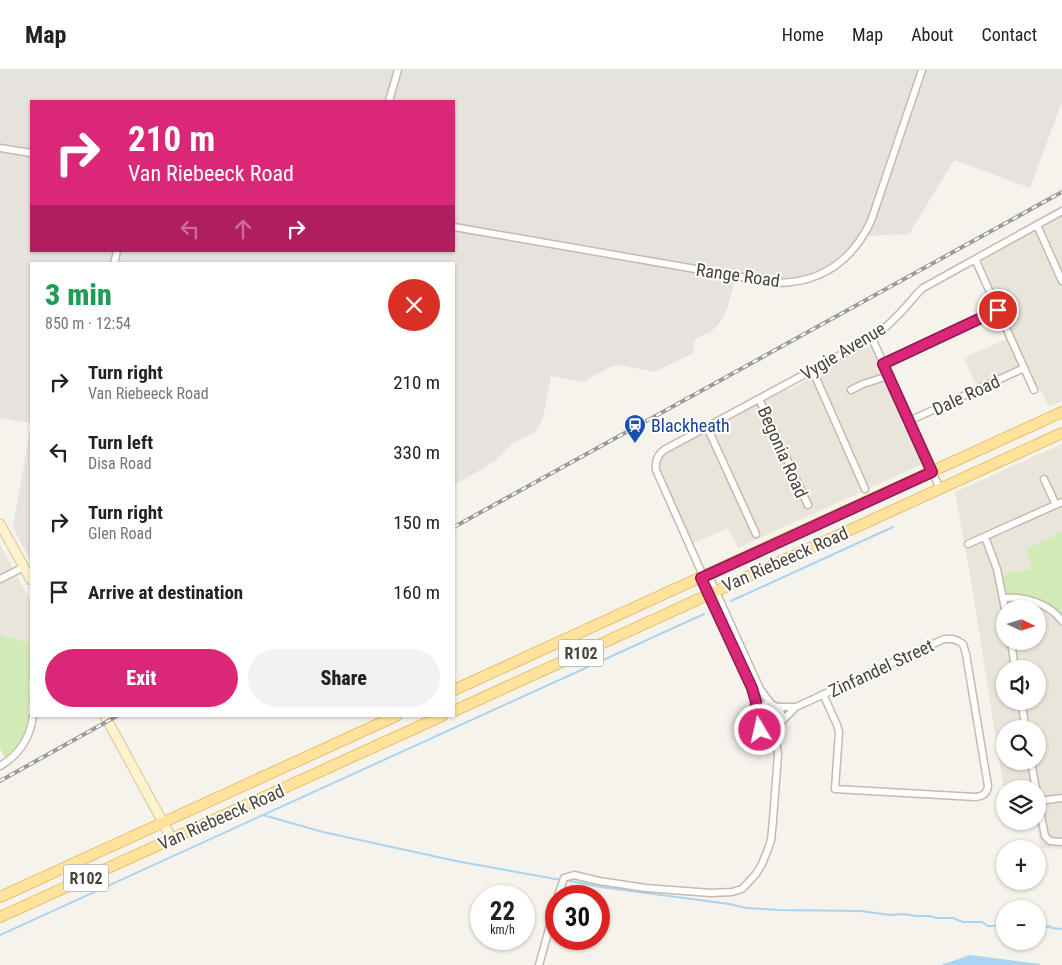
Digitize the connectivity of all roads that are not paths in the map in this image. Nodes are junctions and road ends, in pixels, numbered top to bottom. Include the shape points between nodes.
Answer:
1 (398, 70) edge
2 (922, 70) edge
3 (389, 100) edge
4 (0, 148) edge
5 (30, 153) edge
6 (1062, 211) edge
7 (1037, 225) junction
8 (455, 227) edge
9 (976, 259) junction
10 (1062, 280) edge
11 (998, 310) junction
12 (872, 338) junction
13 (883, 364) junction
14 (1024, 368) junction
15 (812, 369) junction
16 (888, 376) junction
17 (851, 390) dead end
18 (1034, 390) dead end
19 (759, 398) junction
20 (1062, 412) edge
21 (909, 421) junction
22 (707, 426) junction
23 (1062, 433) edge
24 (932, 472) junction
25 (1044, 479) dead end
26 (865, 489) dead end
27 (940, 489) junction
28 (1059, 503) edge
29 (808, 505) dead end
30 (0, 524) edge
31 (756, 534) dead end
32 (985, 537) junction
33 (968, 544) dead end
34 (24, 567) junction
35 (703, 574) junction
36 (30, 578) edge
37 (0, 580) edge
38 (712, 593) junction
39 (1004, 598) joint
40 (1062, 621) edge
41 (455, 690) edge
42 (823, 694) junction
43 (774, 706) junction
44 (796, 707) junction
45 (756, 710) junction
46 (455, 711) edge
47 (33, 717) edge
48 (106, 717) edge
49 (394, 717) edge
50 (440, 717) edge
51 (782, 721) junction
52 (771, 732) junction
53 (0, 766) edge
54 (1062, 798) edge
55 (1046, 799) edge
56 (164, 821) junction
57 (1044, 830) edge
58 (172, 839) junction
59 (1062, 842) edge
60 (562, 885) edge
61 (0, 897) edge
62 (0, 918) edge
63 (545, 943) edge
64 (539, 965) edge

1 - 3 street
2 - 8 street, Range Road via 864,235 842,261 814,277 776,283
4 - 5 street
6 - 7 street, Vygie Avenue
7 - 9 street, Vygie Avenue
7 - 10 street
9 - 11 street
9 - 12 street, Vygie Avenue via 923,288 886,328
11 - 13 street
11 - 14 street
12 - 13 street
12 - 15 street, Vygie Avenue
13 - 16 street
14 - 18 street
14 - 21 street, Dale Road
15 - 19 street, Vygie Avenue
15 - 26 street
16 - 17 street
16 - 21 street
19 - 22 street, Vygie Avenue
19 - 29 street, Begonia Road
20 - 24 main road, Van Riebeeck Road / R102
21 - 24 street
22 - 31 street
22 - 35 street, Vygie Avenue via 662,452 656,463
23 - 27 main road, Van Riebeeck Road / R102
24 - 27 street
24 - 35 main road, Van Riebeeck Road / R102
25 - 28 street
27 - 38 main road, Van Riebeeck Road / R102
28 - 32 street
30 - 34 street
32 - 33 street
32 - 39 street
34 - 36 street
34 - 37 street
35 - 38 street
35 - 41 main road, Van Riebeeck Road / R102
38 - 43 street via 763,694
38 - 45 street via 752,688
38 - 46 main road, Van Riebeeck Road / R102
39 - 40 street via 1032,600 1052,610
42 - 42 street, Zinfandel Street via 944,639 963,644 988,786 986,793 975,797 835,789 839,732
42 - 44 street, Zinfandel Street
43 - 44 street, Zinfandel Street
43 - 45 street via 763,705
43 - 51 street via 781,713
44 - 51 street, Zinfandel Street
45 - 52 street via 756,725 763,732
47 - 53 street via 29,734 20,749
48 - 56 street
49 - 56 main road, Van Riebeeck Road / R102
50 - 58 main road, Van Riebeeck Road / R102
51 - 52 street
52 - 60 street via 778,754 771,840 762,864 742,888 711,893 646,888 571,875 564,878
54 - 55 street
56 - 58 street
56 - 61 main road, Van Riebeeck Road / R102
57 - 59 street via 1050,841
58 - 62 main road, Van Riebeeck Road / R102
63 - 64 street

